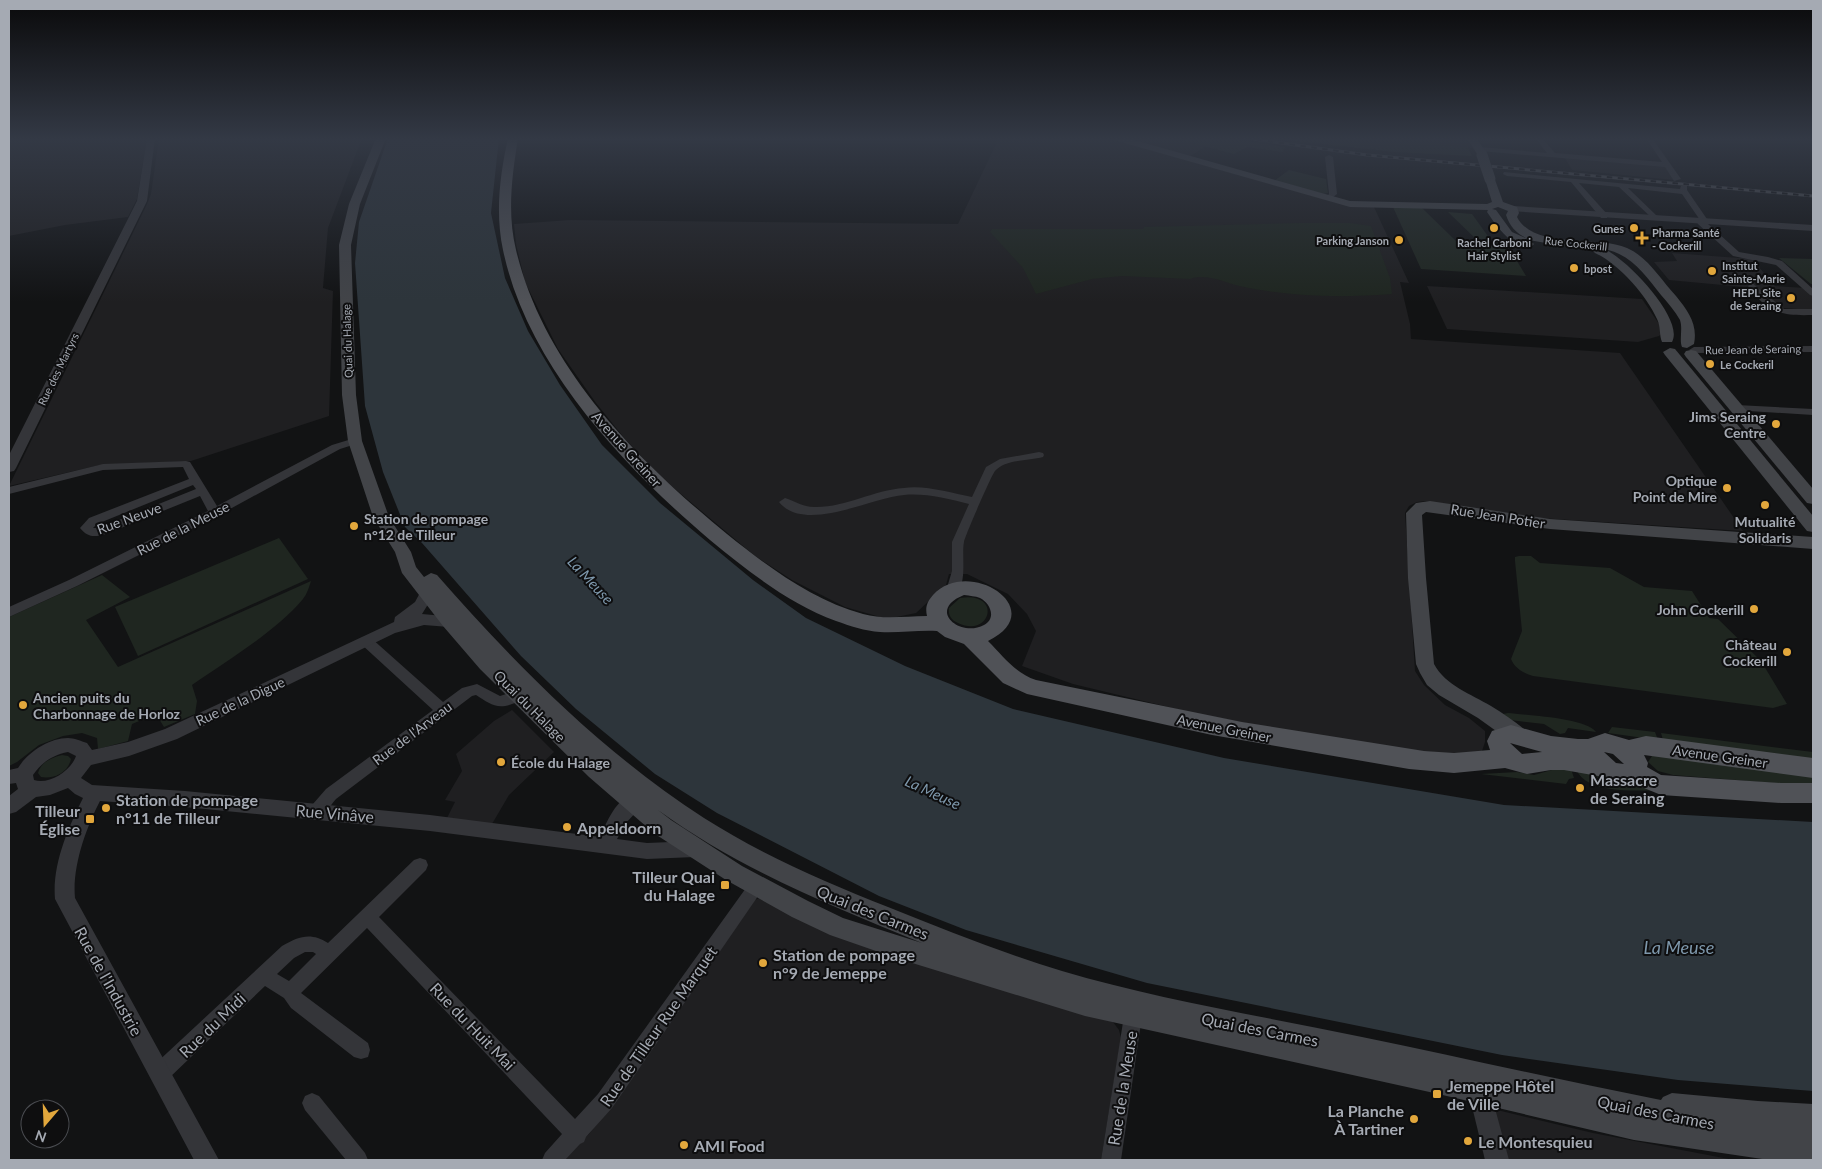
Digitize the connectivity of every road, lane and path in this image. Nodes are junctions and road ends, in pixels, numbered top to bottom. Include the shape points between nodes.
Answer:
1 (143, 193) edge
2 (359, 193) edge
3 (504, 193) edge
4 (1310, 193) edge
5 (1333, 193) edge
6 (1491, 193) edge
7 (1583, 193) edge
8 (1629, 193) edge
9 (1689, 193) edge
10 (1329, 198) junction
11 (1493, 208) junction
12 (1512, 212) junction
13 (1604, 216) junction
14 (1654, 218) junction
15 (1703, 222) junction
16 (1813, 228) edge
17 (1752, 286) dead end
18 (1813, 292) edge
19 (1813, 312) edge
20 (1669, 346) junction
21 (1813, 348) edge
22 (1691, 350) junction
23 (1737, 408) junction
24 (1813, 412) edge
25 (355, 441) junction
26 (1040, 455) dead end
27 (9, 468) edge
28 (199, 485) junction
29 (9, 490) edge
30 (1813, 499) edge
31 (785, 502) dead end
32 (976, 502) junction
33 (215, 512) junction
34 (1813, 527) edge
35 (1813, 543) edge
36 (403, 552) junction
37 (958, 571) junction
38 (974, 589) junction
39 (952, 591) junction
40 (427, 593) junction
41 (9, 612) edge
42 (937, 618) junction
43 (449, 621) junction
44 (390, 630) junction
45 (366, 641) junction
46 (988, 642) junction
47 (518, 695) junction
48 (442, 710) junction
49 (1515, 747) junction
50 (85, 759) junction
51 (1631, 762) junction
52 (1813, 768) edge
53 (69, 778) junction
54 (22, 780) edge
55 (95, 793) junction
56 (1781, 793) junction
57 (1813, 793) edge
58 (1813, 801) edge
59 (633, 804) junction
60 (9, 806) edge
61 (314, 812) junction
62 (604, 845) junction
63 (729, 845) junction
64 (695, 849) junction
65 (420, 865) dead end
66 (757, 886) junction
67 (368, 917) junction
68 (330, 954) junction
69 (264, 975) junction
70 (290, 992) junction
71 (1133, 1016) junction
72 (360, 1050) dead end
73 (160, 1074) junction
74 (1479, 1090) junction
75 (1579, 1098) junction
76 (312, 1103) dead end
77 (1813, 1118) edge
78 (577, 1135) junction
79 (1813, 1135) edge
80 (1813, 1152) edge
81 (207, 1160) edge
82 (358, 1160) edge
83 (552, 1160) edge
84 (1111, 1160) edge
85 (1497, 1160) edge

1 - 27 street, Rue des Martyrs
2 - 25 main road, Quai du Halage via 345,245 349,395
3 - 42 main road, Avenue Greiner via 507,236 514,269 546,341 598,419 674,499 745,558 791,589 834,612 885,625
4 - 10 main road
5 - 10 street
6 - 11 main road, Rue Cockerill, bridge
7 - 13 street
8 - 14 street
9 - 15 street
10 - 11 main road via 1352,204
11 - 12 main road
11 - 20 main road, Rue Cockerill via 1508,234 1523,242 1596,251 1614,258 1664,318 1669,329
12 - 13 street
12 - 22 main road, Rue Cockerill via 1522,232 1530,236 1608,246 1634,258 1682,313 1689,328
13 - 14 street
14 - 15 street
15 - 16 street
15 - 18 street via 1734,252 1779,263
17 - 19 street via 1760,297 1782,312
20 - 22 main road via 1682,355
20 - 34 main road, Rue Cockerill
21 - 22 street, Rue Jean de Seraing
22 - 23 main road
23 - 24 street
23 - 30 main road
25 - 33 street, Rue de la Meuse via 336,447
25 - 36 main road, Quai du Halage via 381,516
26 - 32 street via 1011,459 994,466
28 - 28 street, Rue Neuve via 93,521 86,528 92,533 102,531
28 - 29 street via 186,464 103,467
28 - 33 street
31 - 32 street via 798,508 826,510 894,492 917,491
32 - 37 street via 958,542
33 - 41 street, Rue de la Meuse
35 - 49 main road, Rue Jean Potier via 1550,524 1422,507 1414,513 1425,664 1430,676 1442,689 1484,712
36 - 40 main road, Quai du Halage via 408,568
36 - 63 main road, Quai du Halage via 418,564 496,655 570,727 677,812
37 - 38 street
37 - 39 street
38 - 39 main road
38 - 46 main road via 992,596 1001,608 1001,620
39 - 42 main road via 937,603
40 - 43 main road, Quai du Halage
40 - 44 street, Rue de la Digue via 418,610
42 - 46 main road, Avenue Greiner via 952,633
43 - 44 street, Rue de la Digue via 424,619
43 - 47 main road, Quai du Halage
44 - 45 street, Rue de la Digue
45 - 48 street
45 - 50 street, Rue de la Digue via 159,739
46 - 49 main road, Avenue Greiner via 992,662 1018,682 1254,735 1454,763 1475,762
47 - 48 street, Rue de l'Arveau via 502,703 481,690 473,689
47 - 59 main road, Quai du Halage
48 - 61 street, Rue de l'Arveau via 331,794
49 - 51 main road, Avenue Greiner via 1570,761 1599,757 1624,774
50 - 53 street via 82,767
50 - 54 street via 85,751 81,747 59,746 27,767
51 - 52 main road, Avenue Greiner via 1640,746 1646,745
51 - 56 main road via 1652,782 1661,784
53 - 54 street via 52,786
53 - 55 street, Rue Vinâve via 81,789
54 - 60 street
55 - 61 street, Rue Vinâve
55 - 73 street, Rue de l'Industrie via 84,814 63,894
56 - 57 main road
56 - 58 main road
59 - 62 street via 618,818
59 - 63 main road via 650,803 709,843
59 - 64 main road, Quai du Halage
61 - 62 street, Rue Vinâve
62 - 64 street, Rue Vinâve via 658,851
63 - 75 main road, Quai des Carmes via 851,904 956,946 1087,991
64 - 66 main road, Quai du Halage
65 - 67 street
66 - 71 main road, Quai des Carmes via 846,930 1034,990
66 - 78 street, Rue de Tilleur Rue Marquet via 605,1102
67 - 68 street
67 - 78 street, Rue du Huit Mai
68 - 69 street, Rue du Midi via 314,943 306,943 288,952
68 - 70 street
69 - 70 street
69 - 73 street, Rue du Midi
70 - 72 street via 297,1002
71 - 74 main road, Quai des Carmes
71 - 84 street, Rue de la Meuse
73 - 81 street, Rue de l'Industrie
74 - 80 main road, Quai des Carmes via 1634,1126
74 - 85 street
75 - 77 main road via 1606,1096 1758,1115
75 - 79 main road, Quai des Carmes via 1703,1122
76 - 82 street
78 - 83 street, Rue de Tilleur Rue Marquet

